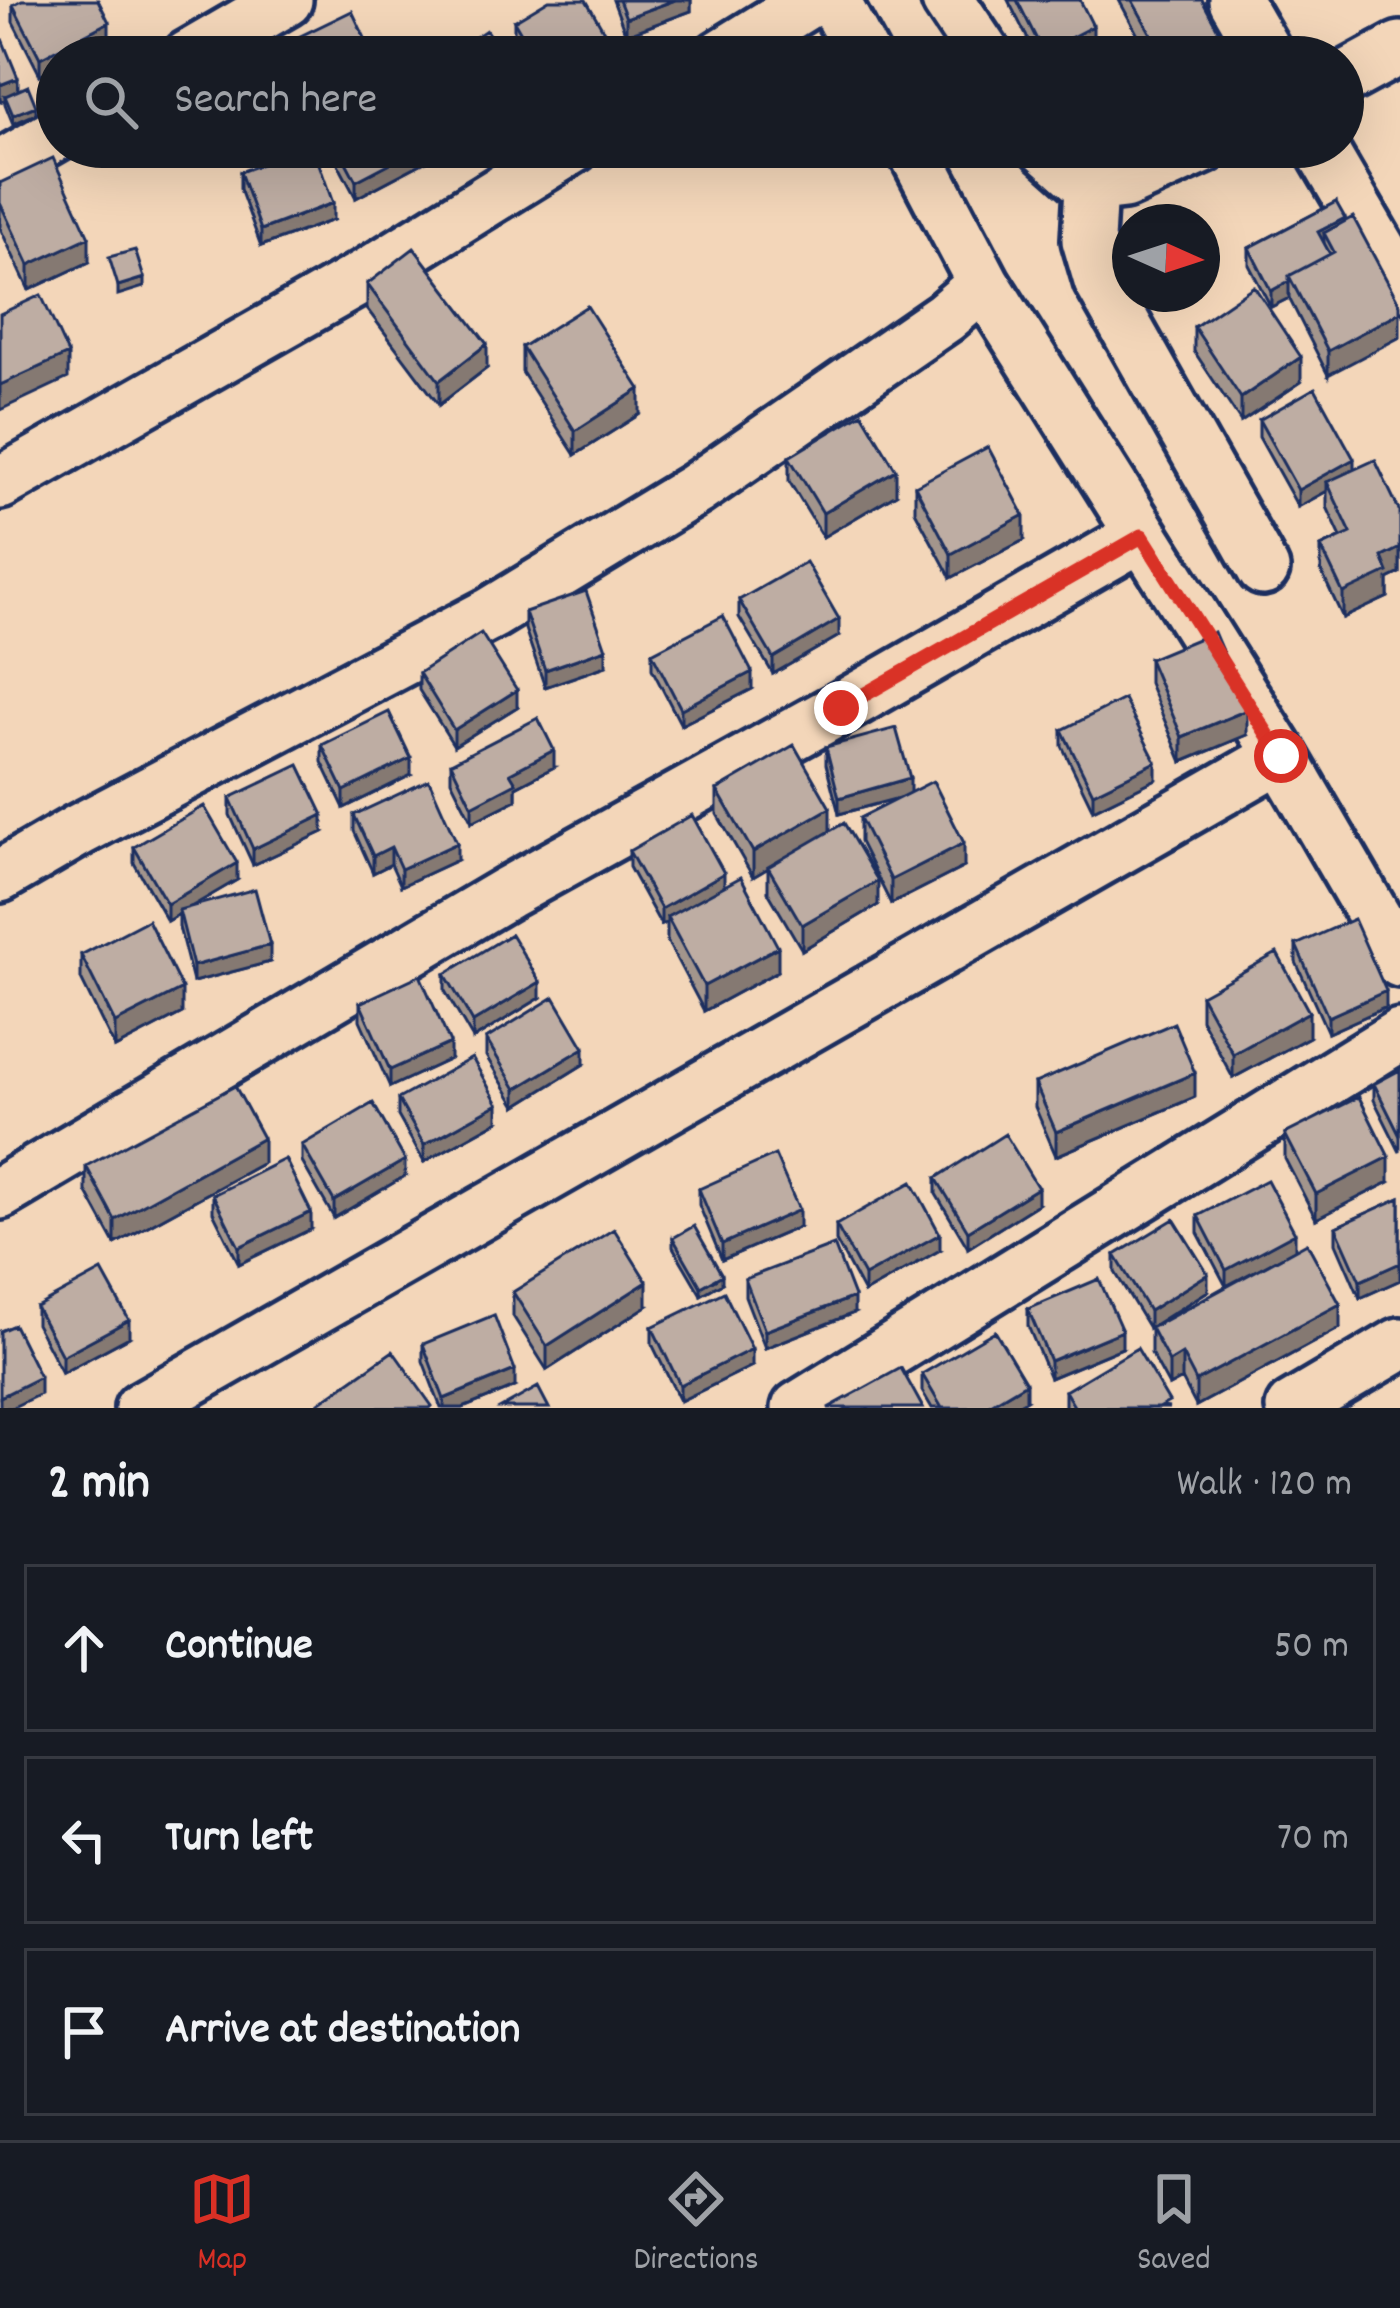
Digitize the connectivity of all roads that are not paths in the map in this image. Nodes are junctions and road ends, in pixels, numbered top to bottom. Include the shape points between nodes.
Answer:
1 (286, 0) edge
2 (811, 0) edge
3 (833, 0) edge
4 (948, 0) edge
5 (1235, 0) edge
6 (224, 36) edge
7 (752, 36) edge
8 (853, 36) edge
9 (972, 36) edge
10 (1256, 36) edge
11 (1400, 48) edge
12 (1364, 68) edge
13 (36, 146) edge
14 (0, 167) edge
15 (539, 168) edge
16 (923, 168) edge
17 (1070, 168) edge
18 (1157, 168) edge
19 (1332, 168) edge
20 (1091, 187) junction
21 (984, 284) junction
22 (1400, 284) edge
23 (0, 483) edge
24 (1142, 536) junction
25 (1263, 568) dead end
26 (1281, 756) junction
27 (0, 876) edge
28 (1400, 961) edge
29 (1400, 1035) edge
30 (0, 1193) edge
31 (1400, 1344) edge
32 (141, 1408) edge
33 (798, 1408) edge
34 (1292, 1408) edge

1 - 6 street
2 - 7 street
3 - 8 street
4 - 9 street
5 - 10 street
11 - 12 street
13 - 14 street
15 - 23 street
16 - 21 street
17 - 20 street
18 - 20 street
19 - 22 street
20 - 25 street via 1088,240 1100,281
21 - 24 street
21 - 27 street via 716,476 492,613
24 - 26 street
24 - 30 street via 507,893
26 - 28 street
26 - 32 street
29 - 33 street
31 - 34 street

